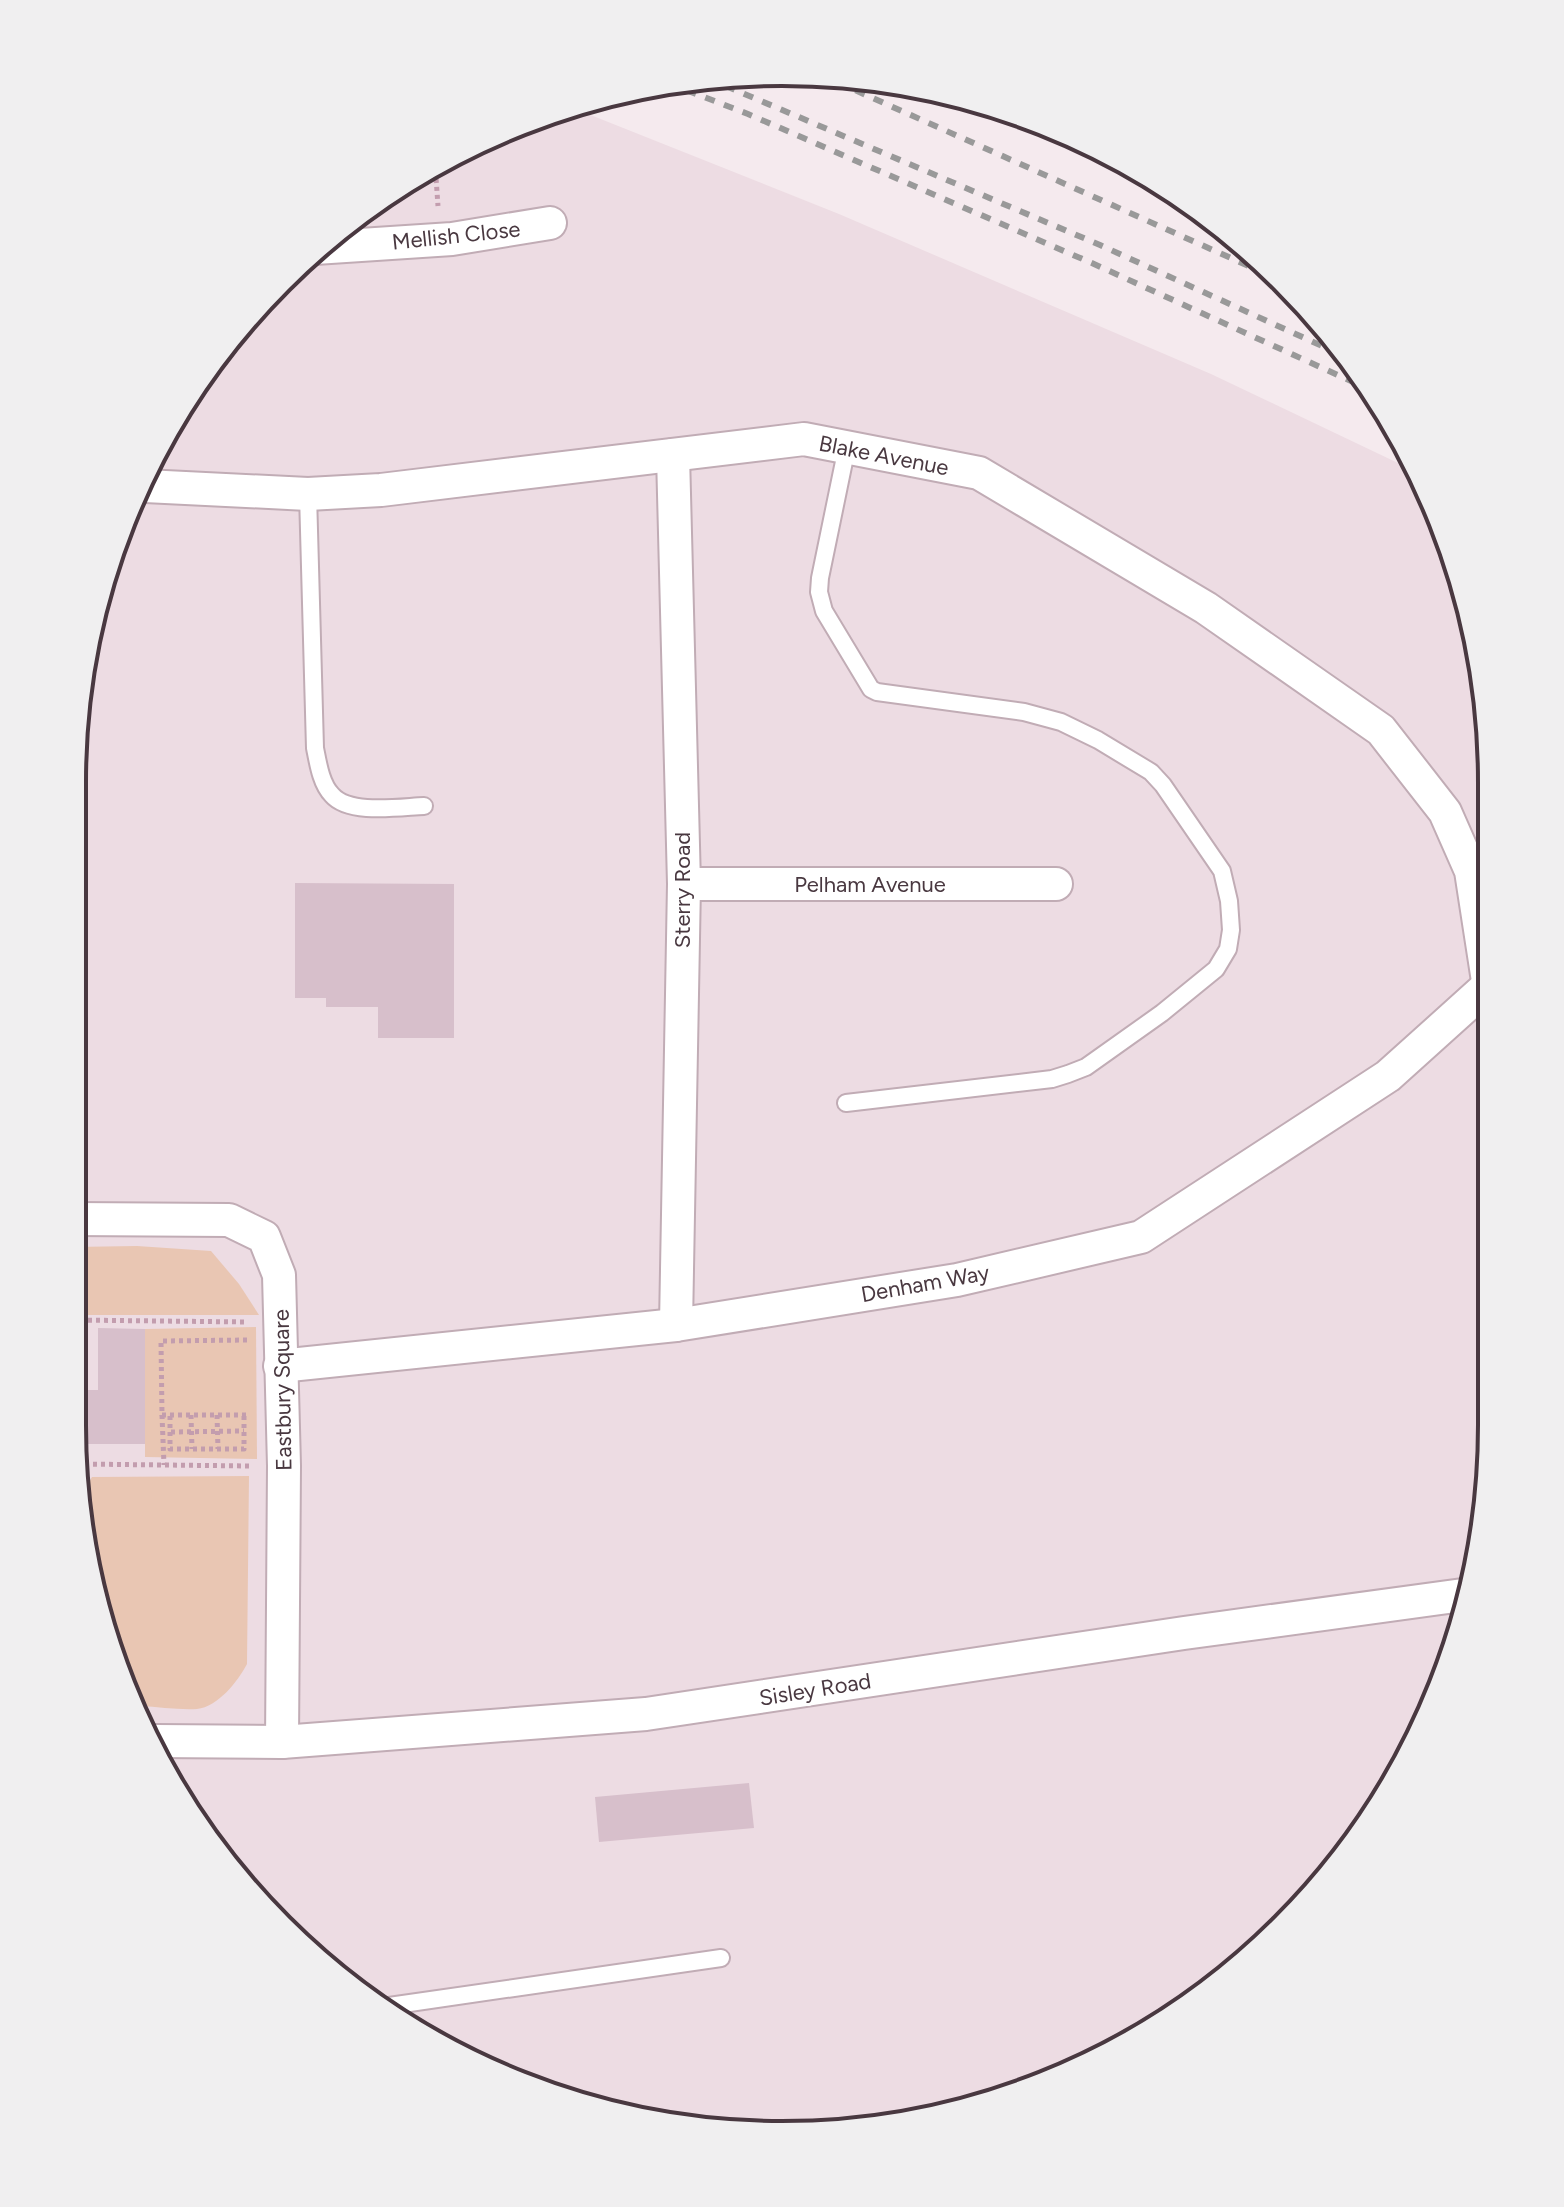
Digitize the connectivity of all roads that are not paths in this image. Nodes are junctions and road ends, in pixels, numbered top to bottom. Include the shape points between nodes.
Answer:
1 (550, 223) dead end
2 (338, 246) edge
3 (847, 447) junction
4 (673, 455) junction
5 (152, 486) edge
6 (308, 494) junction
7 (424, 806) dead end
8 (1478, 869) edge
9 (684, 884) junction
10 (1056, 884) dead end
11 (1478, 992) edge
12 (846, 1103) dead end
13 (86, 1219) edge
14 (676, 1325) junction
15 (280, 1366) junction
16 (1456, 1596) edge
17 (162, 1741) edge
18 (282, 1742) junction
19 (721, 1958) dead end
20 (396, 2005) edge

1 - 2 street, Mellish Close via 452,239
3 - 4 street, Blake Avenue via 804,439
3 - 8 street, Blake Avenue via 979,473 1206,608 1381,730 1445,812
3 - 12 lane via 819,592 824,611 871,689 1061,722 1151,772 1222,871 1231,930 1228,949 1216,969 1086,1067 1052,1079
4 - 6 street, Blake Avenue
4 - 9 street, Sterry Road
5 - 6 street, Blake Avenue
6 - 7 lane via 315,748 325,784 332,795 354,807
9 - 10 street, Pelham Avenue
9 - 14 street, Sterry Road
11 - 14 street, Denham Way via 1388,1076 1141,1237 957,1280
13 - 15 street, Eastbury Square via 229,1220 264,1237 279,1275
14 - 15 street, Denham Way
15 - 18 street, Eastbury Square
16 - 18 street, Sisley Road via 646,1714
17 - 18 street, Sisley Road
19 - 20 lane

